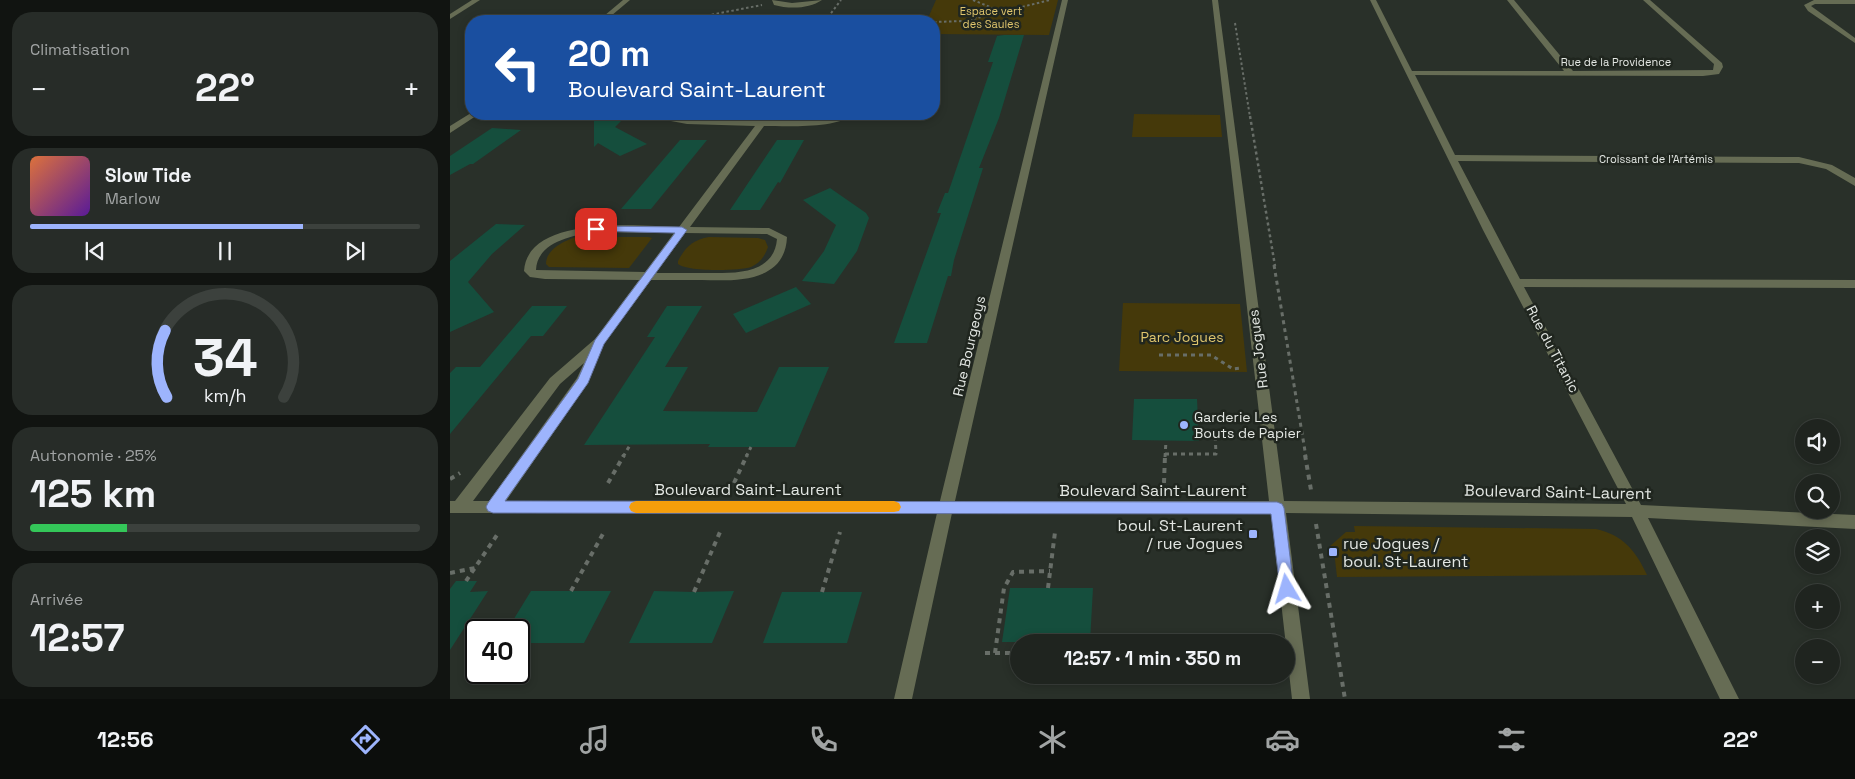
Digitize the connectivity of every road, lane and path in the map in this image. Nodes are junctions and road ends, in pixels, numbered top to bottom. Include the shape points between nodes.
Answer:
1 (477, 0) edge
2 (627, 0) edge
3 (775, 0) edge
4 (819, 0) edge
5 (841, 0) edge
6 (973, 0) edge
7 (1050, 0) edge
8 (1065, 0) edge
9 (1215, 0) edge
10 (1373, 0) edge
11 (1510, 0) edge
12 (1646, 0) edge
13 (1855, 2) edge
14 (767, 4) dead end
15 (993, 8) junction
16 (1016, 9) junction
17 (1002, 12) junction
18 (605, 15) edge
19 (710, 15) edge
20 (830, 15) edge
21 (450, 17) edge
22 (1234, 19) dead end
23 (971, 20) junction
24 (940, 22) edge
25 (1855, 41) edge
26 (1410, 73) junction
27 (1570, 73) junction
28 (466, 120) edge
29 (678, 120) edge
30 (834, 120) edge
31 (762, 122) junction
32 (450, 130) edge
33 (1451, 158) junction
34 (1855, 183) edge
35 (682, 230) junction
36 (648, 277) junction
37 (1517, 282) junction
38 (1855, 284) edge
39 (599, 342) junction
40 (1159, 355) dead end
41 (1246, 369) dead end
42 (1215, 432) dead end
43 (1166, 440) dead end
44 (630, 445) dead end
45 (751, 447) dead end
46 (1165, 454) junction
47 (608, 483) dead end
48 (734, 483) dead end
49 (1164, 483) dead end
50 (1311, 488) dead end
51 (455, 507) edge
52 (493, 507) junction
53 (947, 507) junction
54 (1277, 508) junction
55 (1636, 510) junction
56 (1855, 522) edge
57 (1317, 529) dead end
58 (499, 532) dead end
59 (604, 532) dead end
60 (720, 532) dead end
61 (840, 532) dead end
62 (1055, 532) dead end
63 (476, 567) junction
64 (1050, 571) junction
65 (450, 573) edge
66 (466, 581) dead end
67 (1048, 588) dead end
68 (571, 592) dead end
69 (694, 592) dead end
70 (822, 592) dead end
71 (985, 653) dead end
72 (995, 653) junction
73 (1010, 653) edge
74 (904, 699) edge
75 (1301, 699) edge
76 (1345, 699) edge
77 (1730, 699) edge

1 - 21 street
2 - 18 street
3 - 4 street via 776,4 788,5
5 - 20 path
6 - 15 path
7 - 16 path
8 - 53 street, Rue Bourgeoys
9 - 54 street, Rue Jogues
10 - 26 street, Rue du Titanic
11 - 27 street
12 - 27 street, Rue de la Providence via 1718,63 1716,72
13 - 25 street via 1814,2 1807,5
14 - 19 path
15 - 16 path
15 - 17 path
15 - 23 path via 980,12
16 - 17 path
17 - 23 path
22 - 50 path, Rue Jogues
23 - 24 path
26 - 27 street, Rue de la Providence
26 - 33 street, Rue du Titanic
28 - 32 street
29 - 31 street
30 - 31 street
31 - 35 street
33 - 34 street, Croissant de l'Artémis via 1799,160 1829,167
33 - 37 street, Rue du Titanic
35 - 36 street
35 - 36 street via 769,231 782,237 782,242 775,259 749,275
35 - 36 street via 576,231 547,243 529,266 534,274
36 - 39 street
37 - 38 street
37 - 55 street, Rue du Titanic
39 - 51 street via 555,380
39 - 52 street via 583,380
40 - 41 path via 1211,356 1234,369
42 - 46 path via 1216,454
43 - 46 path
44 - 47 path
45 - 48 path
46 - 49 path
51 - 52 street, Boulevard Saint-Laurent
52 - 53 street, Boulevard Saint-Laurent
53 - 54 street, Boulevard Saint-Laurent
53 - 74 street, Rue Bourgeoys
54 - 55 street, Boulevard Saint-Laurent
54 - 75 street, Rue Jogues
55 - 56 street, Boulevard Saint-Laurent
55 - 77 street, Rue du Titanic
57 - 76 path
58 - 63 path
59 - 68 path
60 - 69 path
61 - 70 path
62 - 64 path
63 - 65 path
63 - 66 path
64 - 67 path
64 - 72 path via 1013,572 1004,588
71 - 72 path
72 - 73 path

